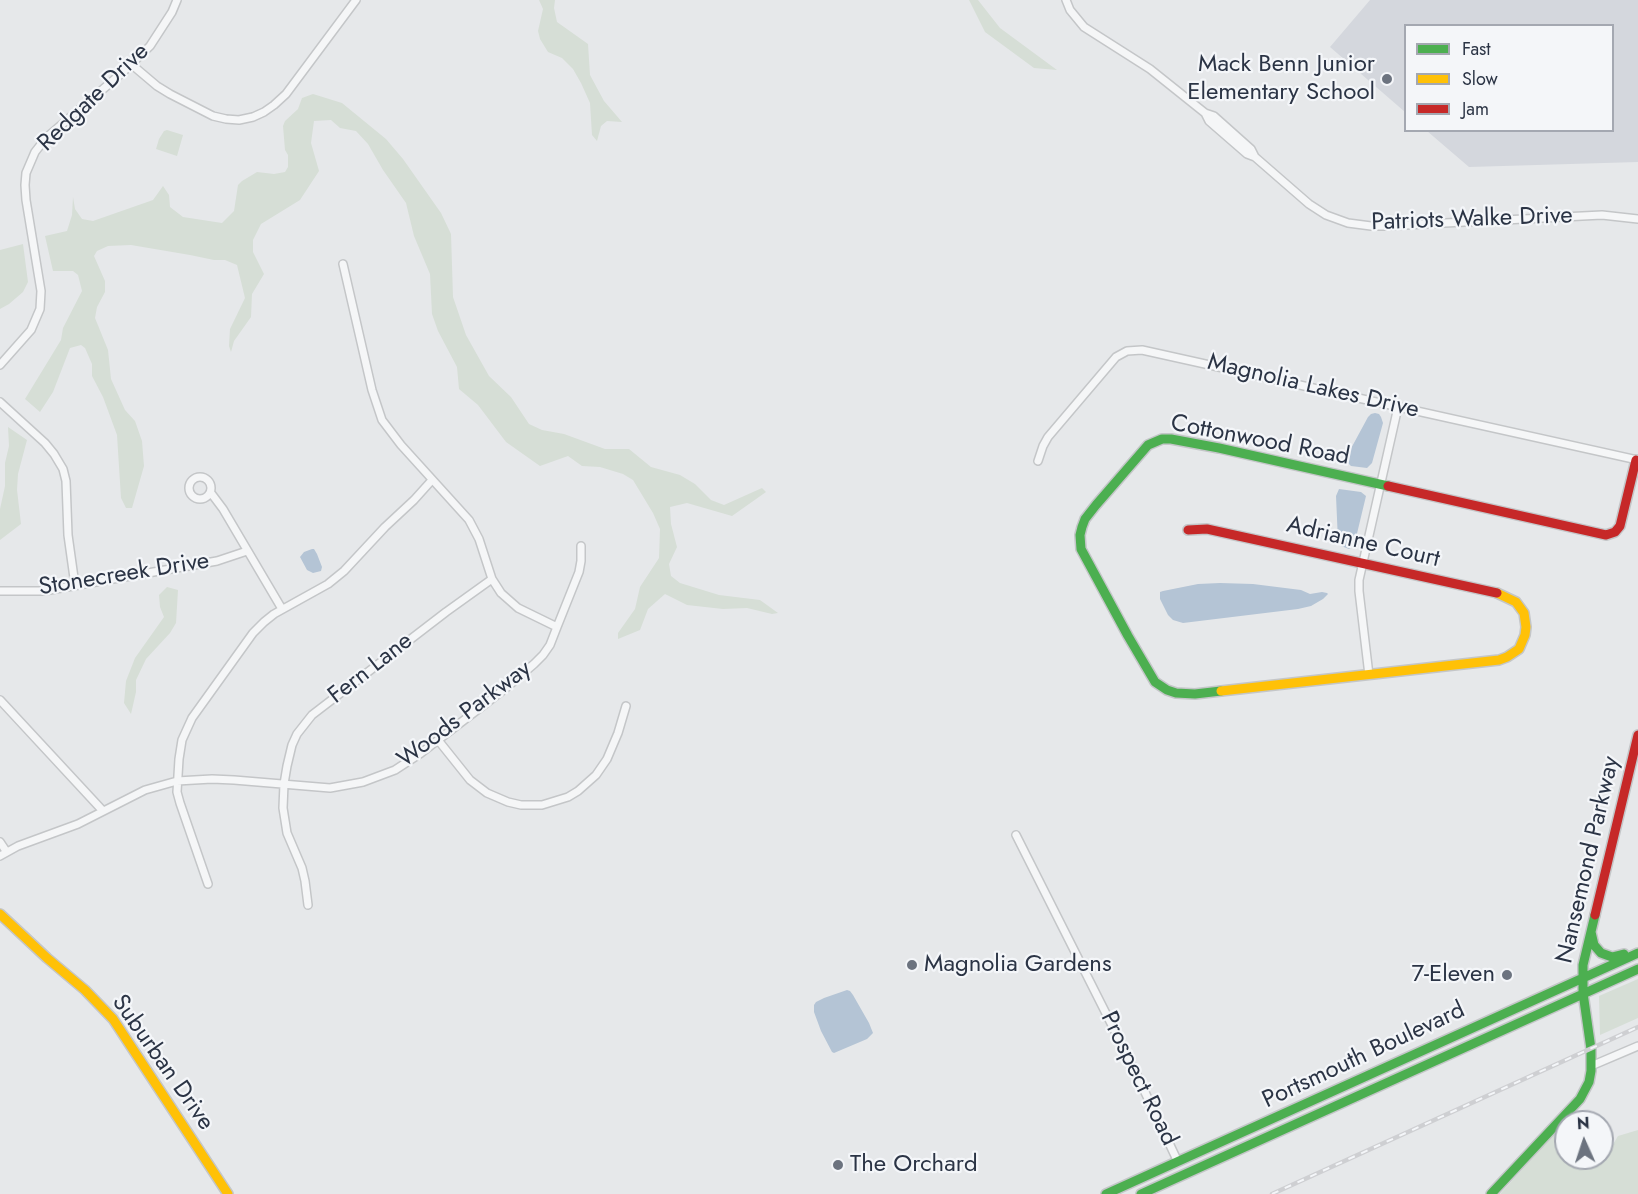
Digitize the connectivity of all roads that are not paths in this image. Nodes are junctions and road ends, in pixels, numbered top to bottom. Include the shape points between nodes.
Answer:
1 (177, 0) edge
2 (356, 0) edge
3 (1066, 0) edge
4 (131, 64) junction
5 (1638, 219) edge
6 (343, 264) dead end
7 (0, 365) edge
8 (0, 402) edge
9 (1398, 406) junction
10 (1637, 460) edge
11 (1038, 461) dead end
12 (432, 480) junction
13 (1381, 485) junction
14 (211, 493) dead end
15 (1188, 530) dead end
16 (581, 546) dead end
17 (247, 550) junction
18 (1363, 563) junction
19 (492, 579) junction
20 (75, 585) junction
21 (0, 591) edge
22 (282, 609) junction
23 (1522, 611) joint
24 (557, 627) junction
25 (1369, 675) junction
26 (0, 700) edge
27 (626, 706) dead end
28 (1638, 735) edge
29 (438, 740) junction
30 (177, 781) junction
31 (284, 784) junction
32 (103, 811) junction
33 (1016, 835) dead end
34 (0, 842) edge
35 (3, 854) edge
36 (208, 884) dead end
37 (308, 905) dead end
38 (0, 914) edge
39 (1591, 932) junction
40 (1638, 947) edge
41 (1638, 953) edge
42 (1638, 969) edge
43 (1582, 978) junction
44 (1583, 993) junction
45 (1638, 1046) edge
46 (1592, 1066) junction
47 (1332, 1092) junction
48 (1338, 1105) junction
49 (1176, 1163) junction
50 (1180, 1176) junction
51 (228, 1194) edge
52 (1106, 1194) edge
53 (1141, 1194) edge
54 (1491, 1194) edge

1 - 4 street, Redgate Drive via 155,39
2 - 4 street via 286,94 253,117 239,120 213,116 170,94
3 - 5 street, Patriots Walke Drive via 1084,27 1214,116 1255,157 1336,220 1386,226 1589,215
4 - 7 street, Redgate Drive via 46,138 30,162 26,200 41,291 40,309 32,330
6 - 12 street via 377,409 387,428
8 - 20 street via 45,443 63,469
9 - 10 street, Magnolia Lakes Drive
9 - 11 street, Magnolia Lakes Drive via 1132,350 1116,357 1096,379 1048,437
9 - 13 street
10 - 13 main road, Cottonwood Road via 1620,526 1606,535
12 - 19 street via 475,529
12 - 22 street via 344,571
13 - 18 street
13 - 25 main road, Cottonwood Road via 1162,439 1148,445 1133,460 1085,519 1080,535 1081,549 1134,646 1155,682 1167,690 1195,694
14 - 17 street
15 - 18 main road, Adrianne Court via 1207,529
16 - 24 street, Woods Parkway via 579,572
17 - 20 street, Stonecreek Drive via 217,561
17 - 22 street
18 - 23 main road, Adrianne Court via 1501,595 1512,599
18 - 25 street via 1359,591
19 - 24 street via 518,608
19 - 31 street, Fern Lane via 312,715 292,745
20 - 21 street, Stonecreek Drive via 44,591
22 - 30 street via 253,633 192,718 182,740
23 - 25 main road, Cottonwood Road via 1525,635 1518,649 1507,657
24 - 29 street, Woods Parkway via 550,645 534,664
26 - 32 street
27 - 29 street via 607,759 596,775 568,797 542,805 508,802 487,794 470,780
28 - 39 main road, Nansemond Parkway
29 - 31 street, Woods Parkway via 407,763 363,783 330,788
30 - 31 street, Woods Parkway
30 - 32 street, Woods Parkway via 145,790
30 - 36 street via 180,803
31 - 37 street, Fern Lane via 285,825 302,868
32 - 35 street, Woods Parkway
33 - 49 street, Prospect Road via 1134,1069
34 - 35 street
38 - 51 main road, Suburban Drive via 113,1019
39 - 40 main road via 1597,950 1606,956
39 - 43 main road, Nansemond Parkway
41 - 43 main road, Portsmouth Boulevard
42 - 44 main road, Portsmouth Boulevard
43 - 44 main road, Nansemond Parkway
43 - 47 main road, Portsmouth Boulevard
44 - 46 main road, Nansemond Parkway
44 - 48 main road, Portsmouth Boulevard
45 - 46 street
46 - 54 main road via 1580,1099
47 - 48 street
47 - 49 main road, Portsmouth Boulevard
48 - 50 main road, Portsmouth Boulevard
49 - 50 street, Prospect Road
49 - 52 main road, Portsmouth Boulevard
50 - 53 main road, Portsmouth Boulevard

